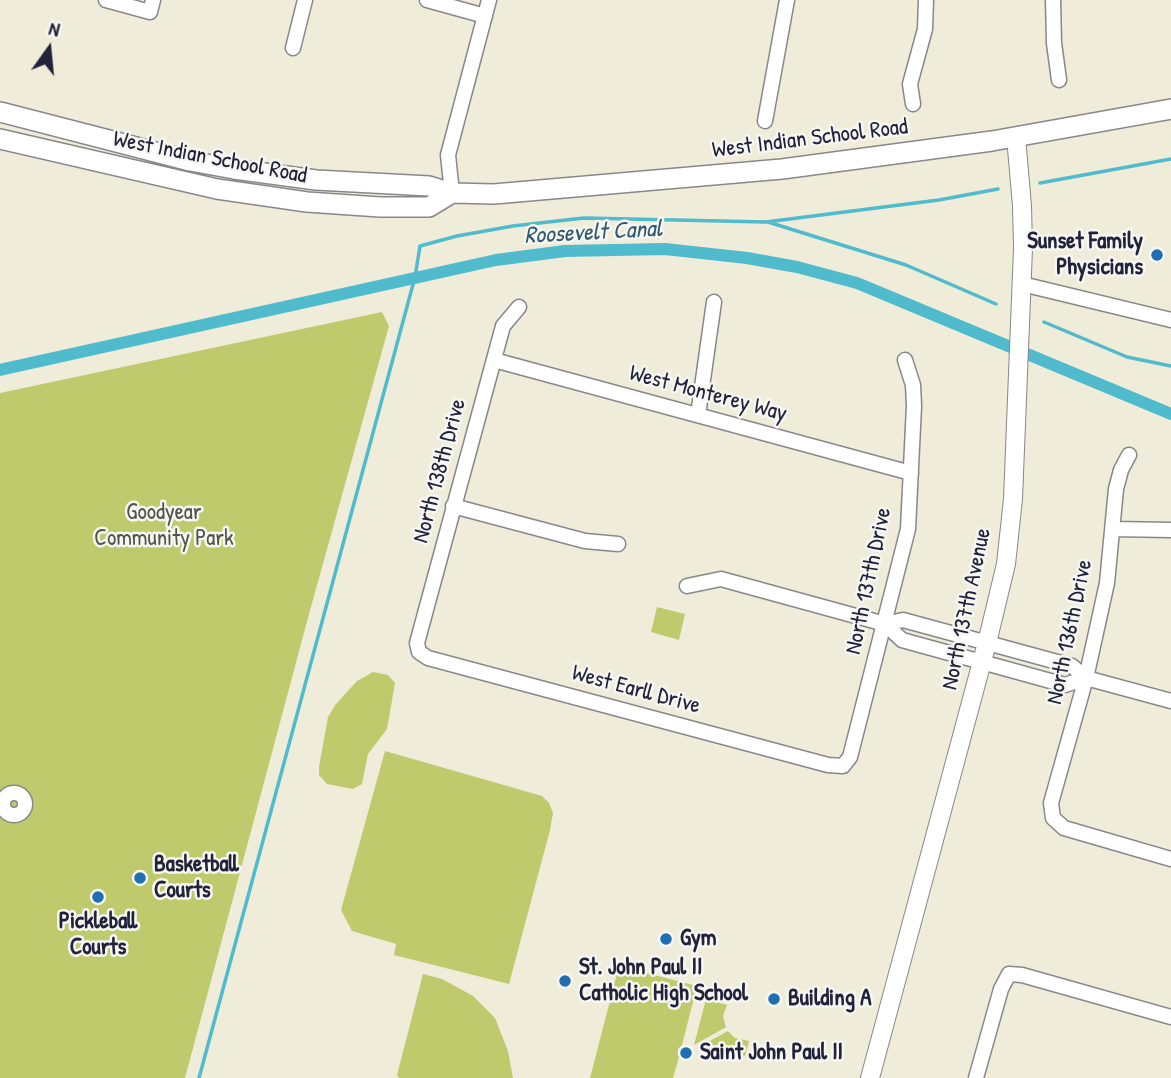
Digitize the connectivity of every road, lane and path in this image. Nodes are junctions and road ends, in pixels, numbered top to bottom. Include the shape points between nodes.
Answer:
1 (106, 0) edge
2 (305, 0) edge
3 (427, 0) edge
4 (489, 0) edge
5 (787, 0) edge
6 (926, 0) edge
7 (1053, 0) edge
8 (151, 6) edge
9 (485, 16) junction
10 (293, 48) dead end
11 (1059, 80) dead end
12 (913, 104) dead end
13 (1171, 109) edge
14 (0, 112) edge
15 (765, 121) dead end
16 (1016, 137) junction
17 (0, 139) edge
18 (221, 167) junction
19 (217, 189) junction
20 (452, 193) junction
21 (1022, 284) junction
22 (714, 302) dead end
23 (519, 307) dead end
24 (1171, 320) edge
25 (494, 360) junction
26 (905, 360) dead end
27 (698, 415) junction
28 (1129, 455) dead end
29 (911, 473) junction
30 (453, 506) junction
31 (1113, 529) junction
32 (1171, 530) edge
33 (618, 544) dead end
34 (687, 586) dead end
35 (886, 624) junction
36 (987, 643) junction
37 (419, 652) joint
38 (982, 661) junction
39 (1086, 678) junction
40 (1171, 701) edge
41 (844, 766) joint
42 (1171, 859) edge
43 (1171, 1017) edge
44 (870, 1078) edge
45 (976, 1078) edge

1 - 8 street
2 - 10 street
3 - 9 street
4 - 9 street
5 - 15 street
6 - 12 street via 925,29 910,84
7 - 11 street
9 - 20 street via 448,155
13 - 16 main road, West Indian School Road
14 - 18 main road, West Indian School Road
16 - 20 main road, West Indian School Road via 726,175 494,194
16 - 21 street, North 137th Avenue
17 - 19 main road, West Indian School Road
18 - 19 main road
18 - 20 main road, West Indian School Road via 316,180 429,186
19 - 20 main road, West Indian School Road via 380,207 429,207
21 - 24 street
21 - 36 street, North 137th Avenue via 1010,532
22 - 27 street
23 - 25 street, North 138th Drive via 503,326
25 - 27 street, West Monterey Way
25 - 30 street, North 138th Drive
26 - 29 street, North 137th Drive via 913,385
27 - 29 street, West Monterey Way
28 - 31 street, North 136th Drive via 1118,480
29 - 35 street, North 137th Drive via 908,529
30 - 33 street via 585,541
30 - 37 street, North 138th Drive via 417,643
31 - 32 street
31 - 39 street, North 136th Drive via 1107,583
34 - 35 street via 721,579
35 - 36 street via 903,620
35 - 38 street via 902,640
35 - 41 street, North 137th Drive
36 - 38 street, North 137th Avenue
36 - 39 street via 1072,666
37 - 41 street, West Earll Drive via 695,730
38 - 39 street via 1065,685
38 - 44 street, North 137th Avenue
39 - 40 street
39 - 42 street, North 136th Drive via 1051,803 1053,818 1064,828
43 - 45 street via 1009,974

